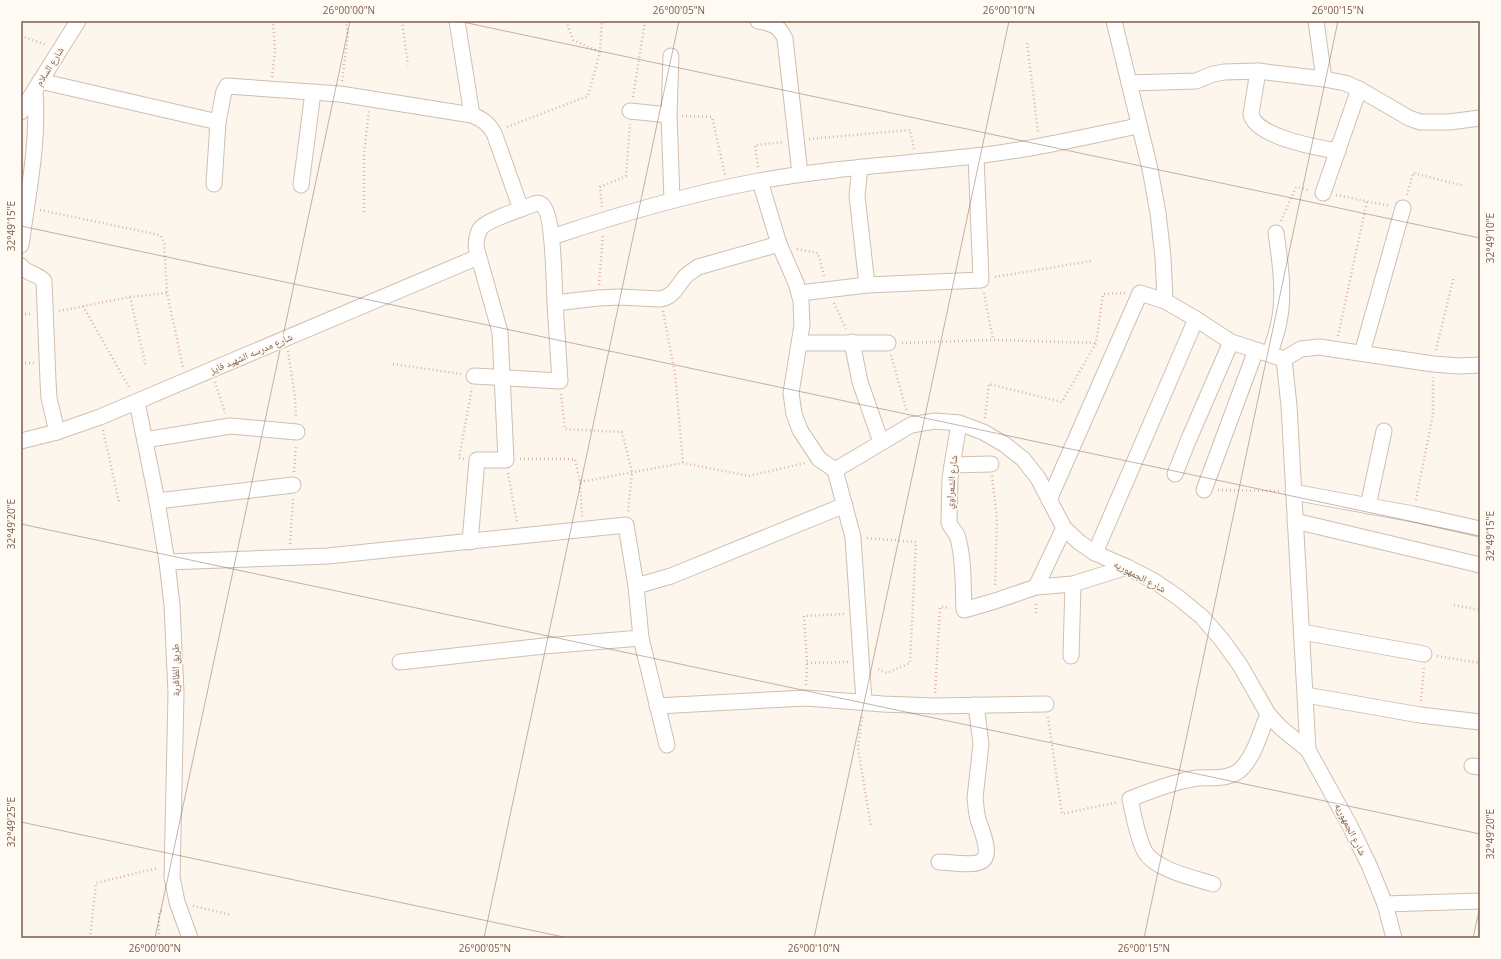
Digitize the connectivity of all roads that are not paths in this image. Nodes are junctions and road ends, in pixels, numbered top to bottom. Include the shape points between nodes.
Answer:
1 (78, 21) edge
2 (457, 21) edge
3 (758, 21) edge
4 (1114, 21) edge
5 (1316, 21) edge
6 (671, 56) dead end
7 (1258, 71) junction
8 (1324, 79) junction
9 (1129, 83) junction
10 (38, 85) junction
11 (1359, 89) junction
12 (314, 92) junction
13 (630, 111) road end
14 (21, 112) edge
15 (472, 115) junction
16 (670, 115) junction
17 (1480, 118) edge
18 (218, 122) junction
19 (1138, 126) junction
20 (1338, 151) junction
21 (976, 156) junction
22 (860, 167) junction
23 (800, 174) junction
24 (760, 181) junction
25 (214, 184) dead end
26 (301, 185) dead end
27 (1323, 193) road end
28 (672, 200) junction
29 (24, 206) edge
30 (1403, 208) road end
31 (521, 209) junction
32 (1276, 233) road end
33 (552, 237) junction
34 (779, 244) junction
35 (21, 245) edge
36 (478, 257) junction
37 (21, 266) edge
38 (867, 285) junction
39 (800, 293) junction
40 (1165, 301) junction
41 (555, 304) junction
42 (1196, 319) junction
43 (852, 342) junction
44 (1231, 342) junction
45 (800, 343) junction
46 (888, 343) road end
47 (1263, 352) junction
48 (1362, 353) junction
49 (1284, 359) junction
50 (1480, 365) edge
51 (474, 376) road end
52 (502, 378) junction
53 (137, 402) junction
54 (959, 423) junction
55 (1384, 431) dead end
56 (57, 432) junction
57 (297, 432) road end
58 (145, 440) junction
59 (21, 441) edge
60 (881, 442) junction
61 (991, 464) road end
62 (952, 465) junction
63 (835, 470) junction
64 (1176, 474) dead end
65 (294, 485) road end
66 (1204, 490) road end
67 (1293, 492) junction
68 (1049, 500) junction
69 (157, 501) junction
70 (845, 505) junction
71 (1368, 506) junction
72 (1295, 521) junction
73 (1064, 528) junction
74 (1480, 529) edge
75 (470, 542) junction
76 (1095, 554) junction
77 (167, 562) junction
78 (1480, 564) edge
79 (1127, 567) junction
80 (1073, 584) junction
81 (636, 586) junction
82 (1036, 587) junction
83 (1302, 632) junction
84 (641, 638) junction
85 (1424, 654) road end
86 (1071, 656) dead end
87 (400, 662) dead end
88 (1306, 695) junction
89 (864, 702) junction
90 (1046, 704) road end
91 (976, 705) junction
92 (658, 706) junction
93 (1268, 714) junction
94 (1480, 722) edge
95 (667, 745) dead end
96 (1308, 750) junction
97 (939, 862) dead end
98 (1213, 884) dead end
99 (1480, 901) edge
100 (1385, 904) junction
101 (190, 938) edge
102 (1394, 938) edge

1 - 10 street, شارع السلام
2 - 15 street
3 - 23 street via 772,24 785,39
4 - 9 street
5 - 8 street
6 - 16 street
7 - 8 street
7 - 9 street via 1224,72 1196,81
7 - 20 street via 1251,114 1255,123 1277,136
8 - 11 street
9 - 19 street
10 - 14 street, شارع السلام
10 - 18 street
10 - 29 street via 34,153
11 - 17 street via 1414,120 1438,123
11 - 20 street
12 - 15 street via 370,98
12 - 18 street via 227,86
12 - 26 street
13 - 16 street
15 - 31 street via 485,121 494,133
16 - 28 street
18 - 25 street
19 - 21 street
19 - 40 street via 1158,212
20 - 27 street
21 - 22 street
21 - 38 street via 982,280
22 - 23 street
22 - 38 street via 857,196
23 - 24 street
24 - 28 street
24 - 34 street
28 - 33 street via 603,219
29 - 35 street
30 - 48 street
31 - 33 street via 539,203 544,205
31 - 36 street via 481,227 476,247
32 - 47 street via 1281,312 1279,323
33 - 41 street
34 - 39 street
34 - 41 street via 698,267 666,298 598,298
36 - 52 street via 500,332
36 - 53 street, شارع مدرسه الشهيد فايز
37 - 56 street via 44,281 48,381
38 - 39 street
39 - 45 street
40 - 42 street
40 - 68 street via 1140,293
41 - 52 street via 560,381
42 - 44 street
42 - 76 street
43 - 45 street
43 - 46 street
43 - 60 street via 860,382
44 - 47 street
44 - 64 street
45 - 63 street via 791,393 794,414 800,430 819,459
47 - 49 street
47 - 66 street
48 - 49 street via 1319,347 1301,349
48 - 50 street via 1433,364
49 - 67 street via 1290,406
51 - 52 street
52 - 75 street via 506,460 477,460
53 - 56 street, شارع مدرسه الشهيد فايز
53 - 58 street, طريق الظافرية
54 - 60 street, شارع الجمهوريه via 935,421 911,425
54 - 62 street, شارع الشعراوي
54 - 68 street, شارع الجمهوريه via 983,432 1023,459 1038,478
55 - 71 street
56 - 59 street, شارع مدرسه الشهيد فايز
57 - 58 street via 230,426
58 - 69 street, طريق الظافرية
60 - 63 street, شارع الجمهوريه
61 - 62 street
62 - 82 street, شارع الشعراوي via 948,500 949,524 958,536 964,610
63 - 70 street
65 - 69 street
67 - 71 street
67 - 72 street
68 - 73 street, شارع الجمهوريه
69 - 77 street, طريق الظافرية
70 - 81 street via 671,576
70 - 89 street via 853,537
71 - 74 street
72 - 78 street
72 - 83 street
73 - 76 street, شارع الجمهوريه
73 - 82 street
75 - 77 street via 328,556
75 - 81 street via 626,525
76 - 79 street, شارع الجمهوريه
77 - 101 street, طريق الظافرية via 176,686 171,865 177,902
79 - 80 street
79 - 93 street, شارع الجمهوريه via 1180,598 1202,617 1240,665
80 - 82 street
80 - 86 street
81 - 84 street
83 - 85 street
83 - 88 street
84 - 87 street
84 - 92 street
88 - 94 street via 1420,715
88 - 96 street
89 - 91 street via 934,706
89 - 92 street via 806,698
90 - 91 street
91 - 97 street via 980,744 975,798 986,857 978,863
92 - 95 street
93 - 96 street, شارع الجمهوريه
93 - 98 street via 1250,758 1236,773 1220,778 1196,778 1163,786 1130,799 1139,836 1150,858 1164,868
96 - 100 street, شارع الجمهوريه via 1350,826
99 - 100 street
100 - 102 street, شارع الجمهوريه

